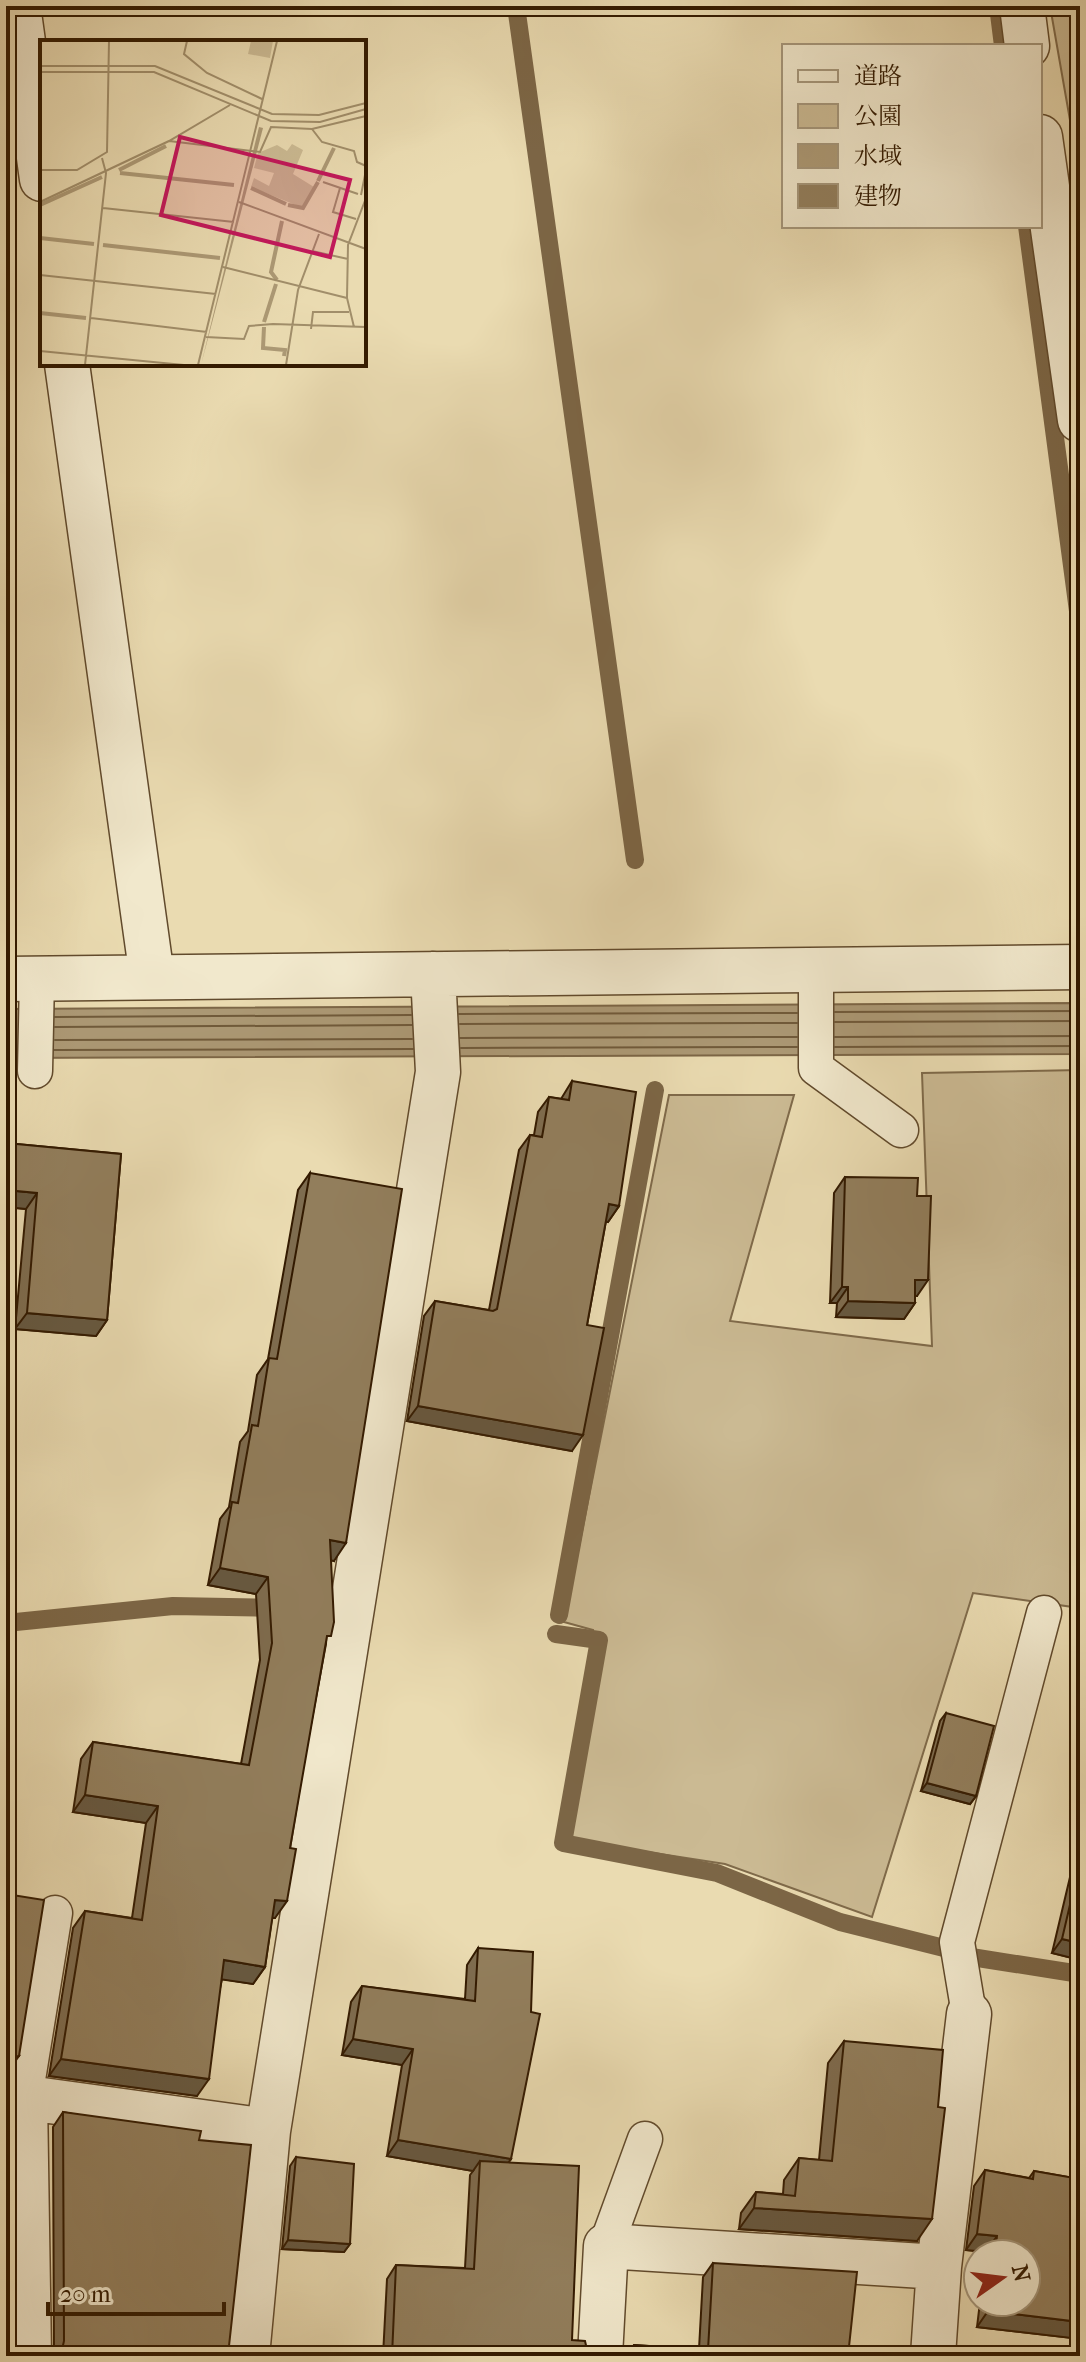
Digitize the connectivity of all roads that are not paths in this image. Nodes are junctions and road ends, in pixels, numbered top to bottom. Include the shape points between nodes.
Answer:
1 (18, 6) edge
2 (1022, 6) edge
3 (1027, 44) edge
4 (1042, 151) edge
5 (40, 165) edge
6 (67, 366) edge
7 (1080, 420) edge
8 (1080, 967) edge
9 (152, 977) junction
10 (816, 981) junction
11 (26, 986) edge
12 (434, 986) junction
13 (35, 1071) dead end
14 (901, 1130) dead end
15 (1044, 1613) dead end
16 (55, 1913) dead end
17 (969, 2014) joint
18 (16, 2096) edge
19 (268, 2131) junction
20 (645, 2139) dead end
21 (606, 2246) junction
22 (939, 2267) junction
23 (29, 2356) edge
24 (247, 2356) edge
25 (600, 2356) edge
26 (933, 2356) edge

1 - 5 street
2 - 3 street
4 - 7 street
6 - 9 street
8 - 10 street
9 - 11 street
9 - 12 street
10 - 12 street
10 - 14 lane via 816,1068
11 - 13 lane
12 - 19 street via 438,1072
15 - 17 lane via 957,1942
16 - 18 lane
17 - 22 street
18 - 19 street
18 - 23 street
19 - 24 street
20 - 21 lane
21 - 22 street
21 - 25 street
22 - 26 street

